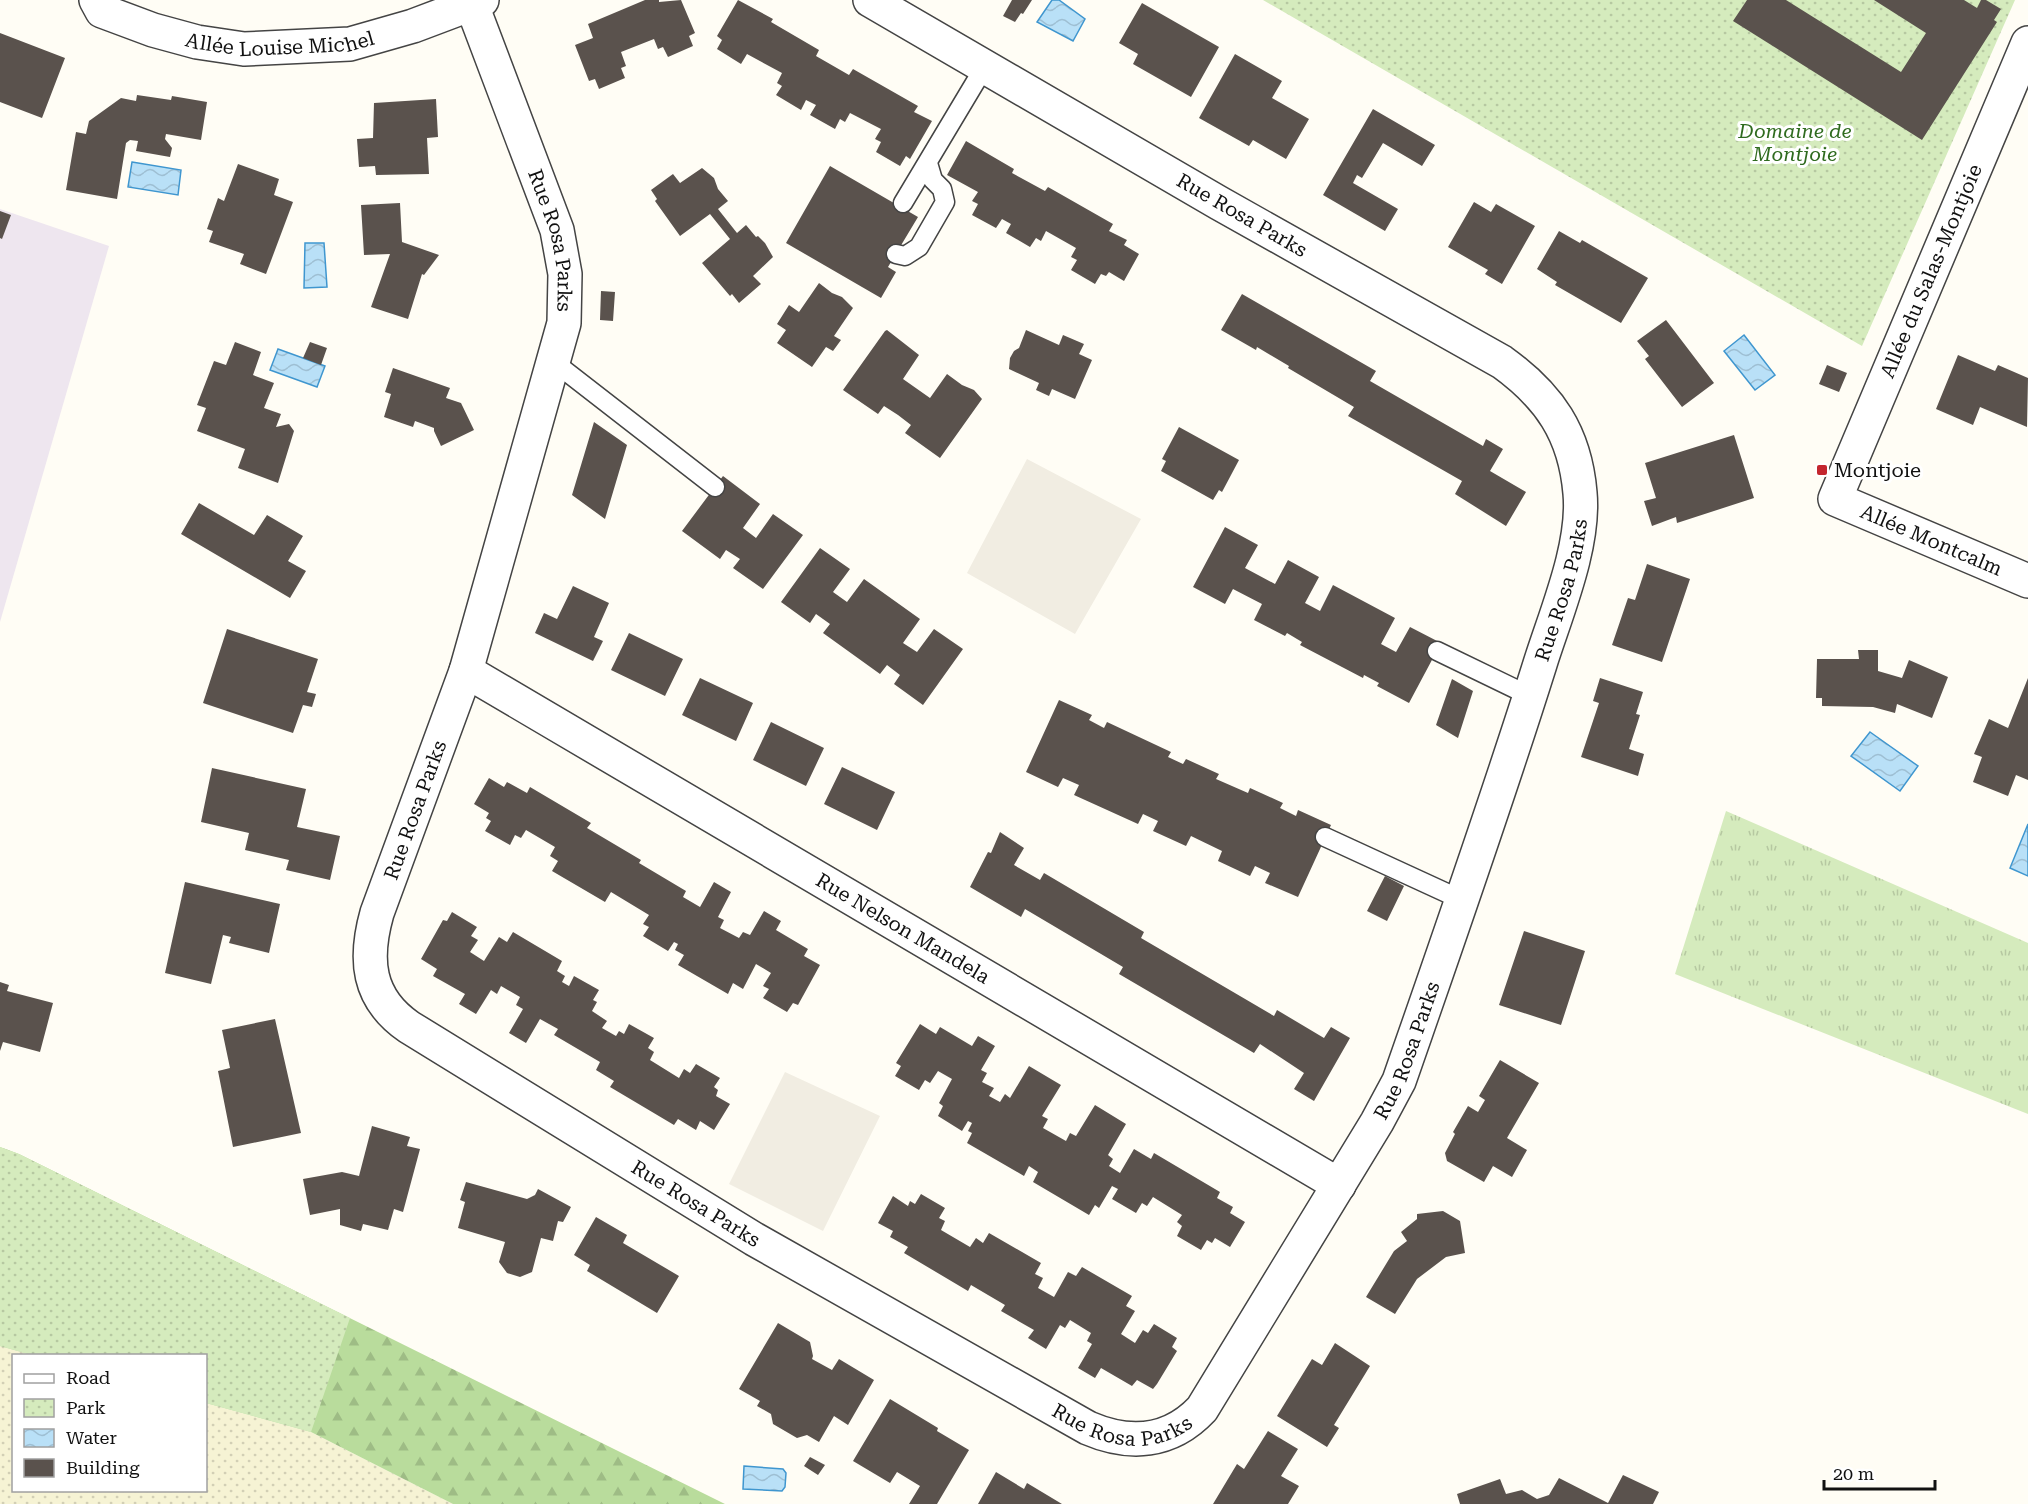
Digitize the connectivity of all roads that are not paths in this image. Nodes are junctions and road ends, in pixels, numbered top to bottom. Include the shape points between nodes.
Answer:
1 (96, 0) edge
2 (870, 0) edge
3 (475, 2) edge
4 (2028, 43) edge
5 (985, 66) junction
6 (928, 163) junction
7 (903, 203) dead end
8 (896, 254) dead end
9 (554, 362) junction
10 (715, 487) dead end
11 (1834, 499) joint
12 (2028, 581) edge
13 (1437, 651) dead end
14 (466, 671) junction
15 (1530, 696) junction
16 (1325, 837) dead end
17 (1462, 900) junction
18 (1339, 1185) junction

1 - 3 street, Allée Louise Michel via 102,11 153,30 244,50 350,44 413,26
2 - 5 street, Rue Rosa Parks
3 - 9 street, Rue Rosa Parks via 557,230 565,274 564,323
4 - 11 street, Allée du Salas-Montjoie
5 - 6 lane
5 - 15 street, Rue Rosa Parks via 1502,362 1546,400 1563,424 1572,451 1578,473 1580,520 1569,572
6 - 7 lane
6 - 8 lane via 945,202 919,247 905,256
9 - 10 lane
9 - 14 street, Rue Rosa Parks
11 - 12 street, Allée Montcalm
13 - 15 lane
14 - 18 street, Rue Nelson Mandela
14 - 18 street, Rue Rosa Parks via 376,913 369,960 376,990 396,1019 754,1239 1088,1428 1117,1439 1151,1438 1179,1429 1202,1408
15 - 17 street, Rue Rosa Parks
16 - 17 lane
17 - 18 street, Rue Rosa Parks via 1398,1081

